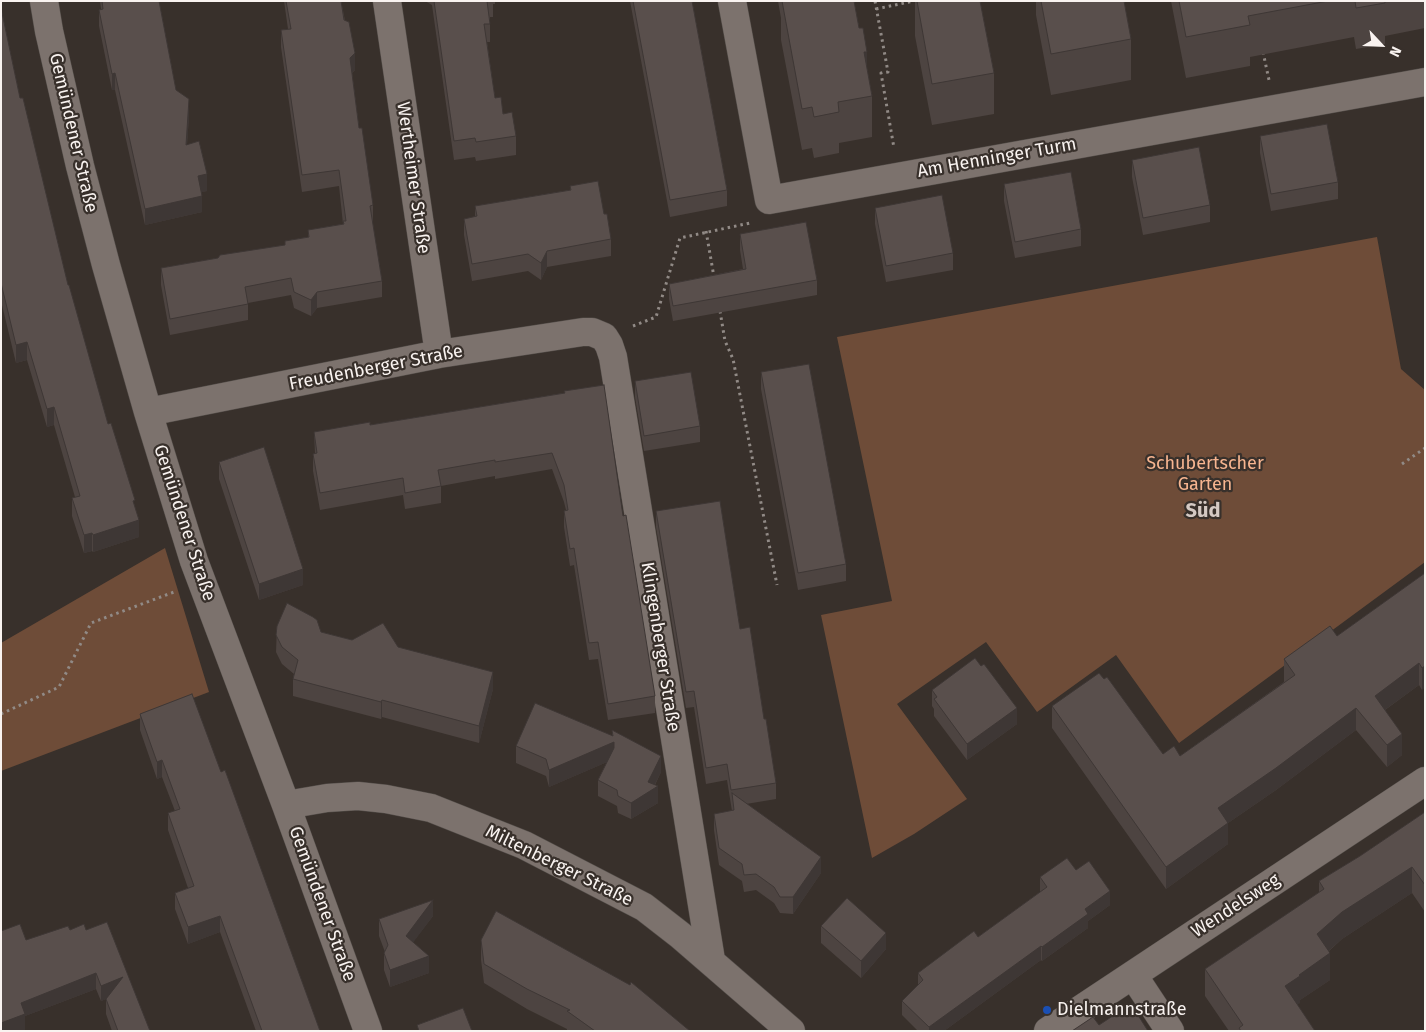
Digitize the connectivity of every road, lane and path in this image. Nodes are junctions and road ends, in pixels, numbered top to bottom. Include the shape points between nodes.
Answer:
1 (44, 1) edge
2 (387, 1) edge
3 (732, 1) edge
4 (875, 1) edge
5 (914, 1) edge
6 (876, 9) junction
7 (1261, 45) edge
8 (1425, 82) edge
9 (1275, 110) junction
10 (899, 176) junction
11 (769, 200) junction
12 (706, 231) junction
13 (716, 286) edge
14 (719, 304) edge
15 (604, 336) junction
16 (439, 354) junction
17 (148, 412) junction
18 (1425, 448) edge
19 (1402, 464) dead end
20 (202, 581) junction
21 (777, 585) dead end
22 (1, 714) edge
23 (1425, 782) edge
24 (286, 805) junction
25 (711, 960) junction
26 (1133, 974) junction
27 (368, 1031) edge
28 (791, 1031) edge
29 (1048, 1031) edge
30 (1170, 1031) edge

1 - 17 street, Gemündener Straße via 82,175
2 - 16 street, Wertheimer Straße
3 - 11 street
4 - 6 path
5 - 6 path
6 - 10 path via 888,72 881,73
7 - 9 path
8 - 9 street, Am Henninger Turm
9 - 10 street, Am Henninger Turm
10 - 11 street, Am Henninger Turm
11 - 12 path via 759,221
12 - 13 path
12 - 15 path via 680,238 656,317
14 - 21 path via 725,341 733,359
15 - 16 street, Freudenberger Straße via 583,332
15 - 25 street, Klingenberger Straße via 613,357
16 - 17 street, Freudenberger Straße
17 - 20 street, Gemündener Straße
18 - 19 path
20 - 22 path via 91,623 59,687
20 - 24 street, Gemündener Straße
23 - 26 street, Wendelsweg
24 - 25 street, Miltenberger Straße via 358,796 430,808 524,845 608,887 644,907
24 - 27 street, Gemündener Straße
25 - 28 street, Miltenberger Straße
26 - 29 street, Wendelsweg
26 - 30 street

